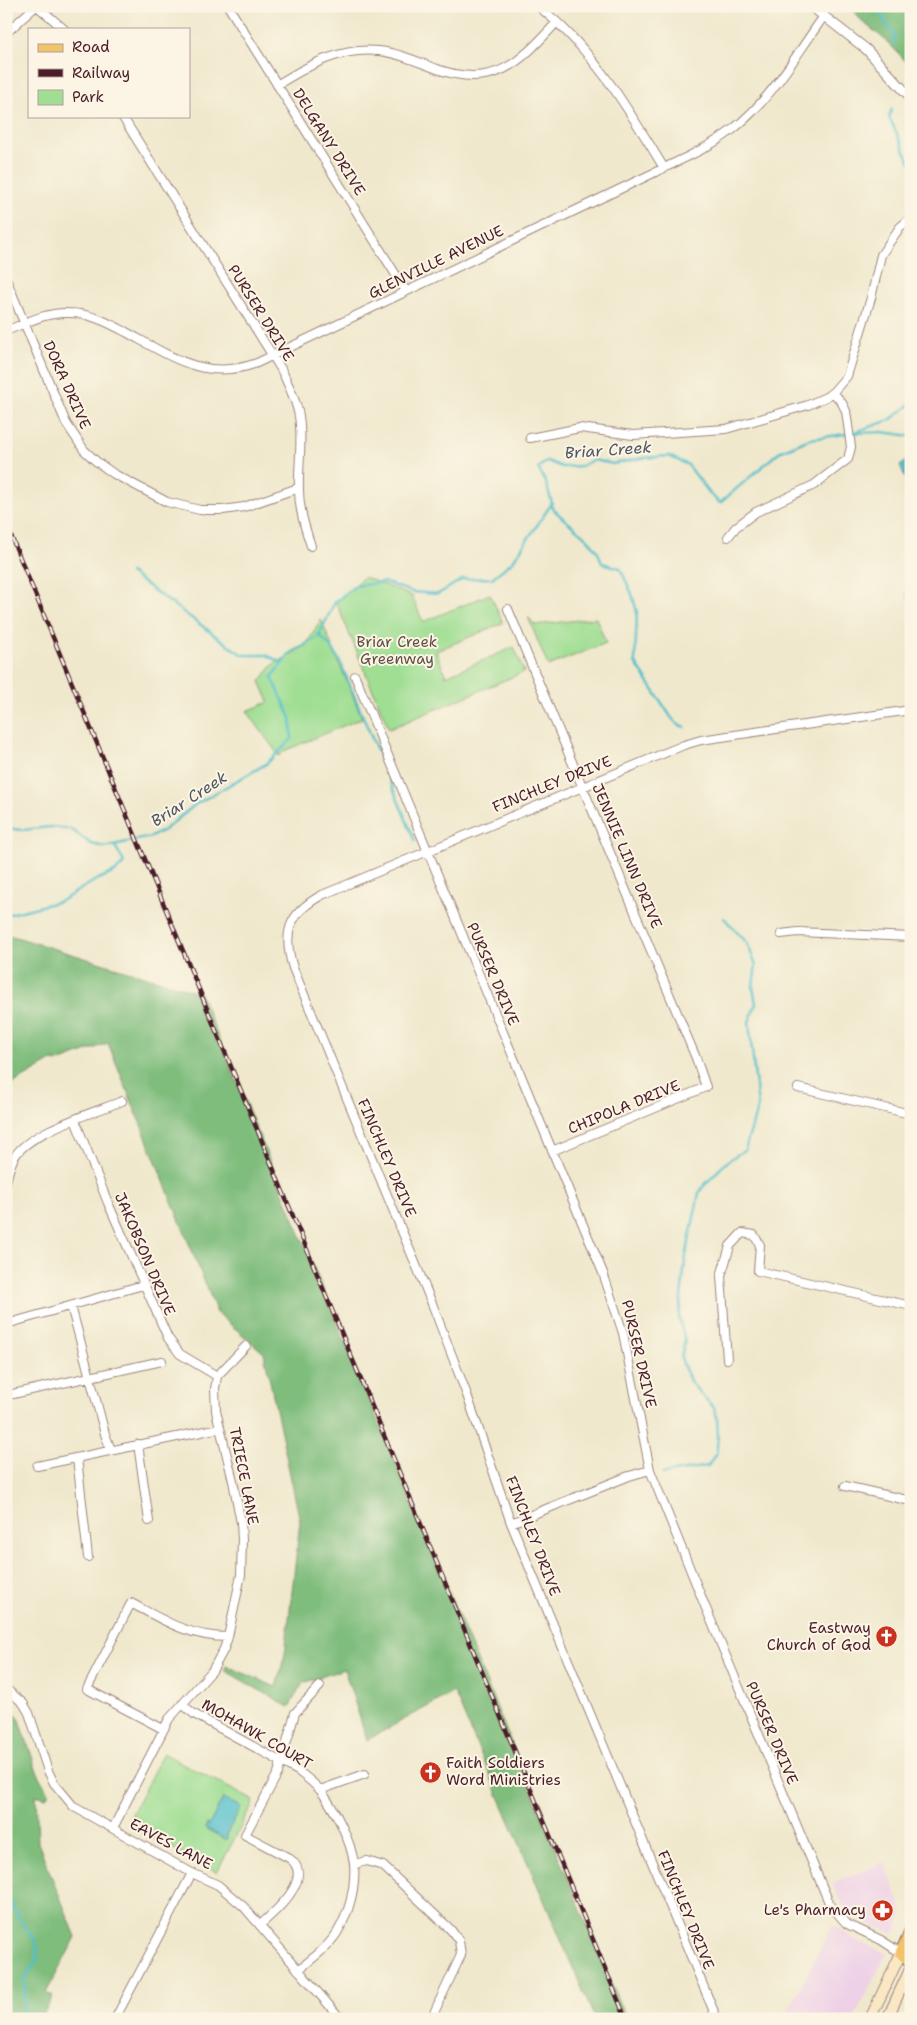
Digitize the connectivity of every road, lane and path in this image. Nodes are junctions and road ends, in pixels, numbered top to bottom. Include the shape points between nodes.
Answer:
1 (37, 6) edge
2 (228, 6) edge
3 (538, 6) edge
4 (811, 6) edge
5 (824, 16) junction
6 (556, 22) junction
7 (63, 28) edge
8 (6, 33) edge
9 (277, 85) junction
10 (911, 98) edge
11 (123, 118) edge
12 (664, 168) junction
13 (911, 218) edge
14 (6, 280) edge
15 (406, 291) junction
16 (24, 323) junction
17 (6, 330) edge
18 (272, 356) junction
19 (833, 392) junction
20 (530, 438) dead end
21 (298, 488) junction
22 (728, 537) dead end
23 (311, 546) dead end
24 (508, 609) dead end
25 (355, 676) dead end
26 (911, 710) edge
27 (583, 786) junction
28 (427, 851) junction
29 (781, 934) dead end
30 (911, 937) edge
31 (706, 1088) joint
32 (798, 1088) dead end
33 (122, 1101) dead end
34 (911, 1114) edge
35 (75, 1120) junction
36 (552, 1152) junction
37 (6, 1182) edge
38 (143, 1284) junction
39 (71, 1306) junction
40 (911, 1306) edge
41 (10, 1323) dead end
42 (246, 1346) dead end
43 (727, 1359) dead end
44 (162, 1361) dead end
45 (218, 1376) junction
46 (90, 1377) junction
47 (13, 1394) dead end
48 (220, 1428) junction
49 (138, 1444) junction
50 (111, 1450) junction
51 (77, 1458) junction
52 (37, 1466) dead end
53 (650, 1470) junction
54 (845, 1486) dead end
55 (911, 1501) edge
56 (149, 1521) dead end
57 (511, 1523) junction
58 (88, 1557) dead end
59 (228, 1637) junction
60 (320, 1686) dead end
61 (6, 1689) edge
62 (182, 1704) junction
63 (163, 1729) junction
64 (281, 1762) junction
65 (365, 1774) dead end
66 (320, 1790) junction
67 (113, 1828) junction
68 (354, 1864) junction
69 (192, 1873) junction
70 (260, 1925) junction
71 (911, 1930) edge
72 (901, 1953) junction
73 (911, 1962) edge
74 (911, 1967) edge
75 (298, 1970) junction
76 (114, 2019) edge
77 (341, 2019) edge
78 (431, 2019) edge
79 (716, 2019) edge
80 (870, 2019) edge
81 (887, 2019) edge

1 - 7 street
1 - 8 street
2 - 9 street, DELGANY DRIVE
3 - 6 street
4 - 5 street
5 - 10 street via 866,50
5 - 12 street, GLENVILLE AVENUE via 775,85 748,116 718,140
6 - 9 street via 515,64 486,76 452,74 398,55 367,51 326,57
6 - 12 street via 600,67
9 - 15 street, DELGANY DRIVE
11 - 18 street, PURSER DRIVE
12 - 15 street, GLENVILLE AVENUE
13 - 19 street via 900,227 882,255 847,376
14 - 16 street, DORA DRIVE
15 - 18 street, GLENVILLE AVENUE
16 - 17 street, GLENVILLE AVENUE
16 - 18 street, GLENVILLE AVENUE via 59,313 94,316 184,363 207,369 239,368
16 - 21 street, DORA DRIVE via 73,435 84,450 114,474 167,502 200,510 244,507
18 - 21 street, PURSER DRIVE via 288,384 297,410 301,449
19 - 20 street via 808,405 726,429 633,435 580,428
19 - 22 street via 844,406 850,454 842,465 814,485 756,512
21 - 23 street, PURSER DRIVE
24 - 27 street, JENNIE LINN DRIVE
25 - 28 street, PURSER DRIVE
26 - 27 street, FINCHLEY DRIVE via 701,740
27 - 28 street, FINCHLEY DRIVE
27 - 31 street, JENNIE LINN DRIVE
28 - 36 street, PURSER DRIVE
28 - 57 street, FINCHLEY DRIVE via 312,900 293,918 287,943 294,968 464,1386
29 - 30 street
31 - 36 street, CHIPOLA DRIVE
32 - 34 street
33 - 35 street
35 - 37 street via 25,1145 15,1156
35 - 38 street, JAKOBSON DRIVE
36 - 53 street, PURSER DRIVE via 614,1303
38 - 39 street
38 - 45 street, JAKOBSON DRIVE via 174,1347 190,1362
39 - 41 street
39 - 46 street
40 - 43 street via 758,1270 760,1245 754,1235 742,1233 730,1246 721,1276
42 - 45 street
44 - 46 street
45 - 48 street, TRIECE LANE via 214,1398
46 - 47 street
46 - 50 street
48 - 49 street
48 - 59 street, TRIECE LANE via 242,1540 241,1575
49 - 50 street
49 - 56 street
50 - 51 street
51 - 52 street
51 - 58 street
53 - 57 street
53 - 72 street, PURSER DRIVE via 830,1905 847,1924
54 - 55 street
57 - 79 street, FINCHLEY DRIVE
59 - 62 street, TRIECE LANE via 212,1671
59 - 63 street via 186,1631 131,1603 87,1689
60 - 64 street via 295,1713
61 - 67 street, EAVES LANE via 23,1703 29,1713 54,1783 74,1807
62 - 63 street, TRIECE LANE
62 - 64 street, MOHAWK COURT via 194,1714
63 - 67 street, TRIECE LANE
64 - 66 street, MOHAWK COURT via 298,1771
64 - 70 street via 245,1835 289,1858 296,1863 298,1872 288,1897
65 - 66 street
66 - 68 street, MOHAWK COURT via 342,1830
67 - 69 street, EAVES LANE
68 - 75 street, MOHAWK COURT via 353,1893 343,1921 329,1944
68 - 78 street via 367,1861 383,1866 459,1941 461,1955
69 - 70 street, EAVES LANE via 230,1894
69 - 76 street
70 - 75 street, EAVES LANE
71 - 72 main road
72 - 73 main road
72 - 80 main road
74 - 81 main road
75 - 77 street, EAVES LANE

